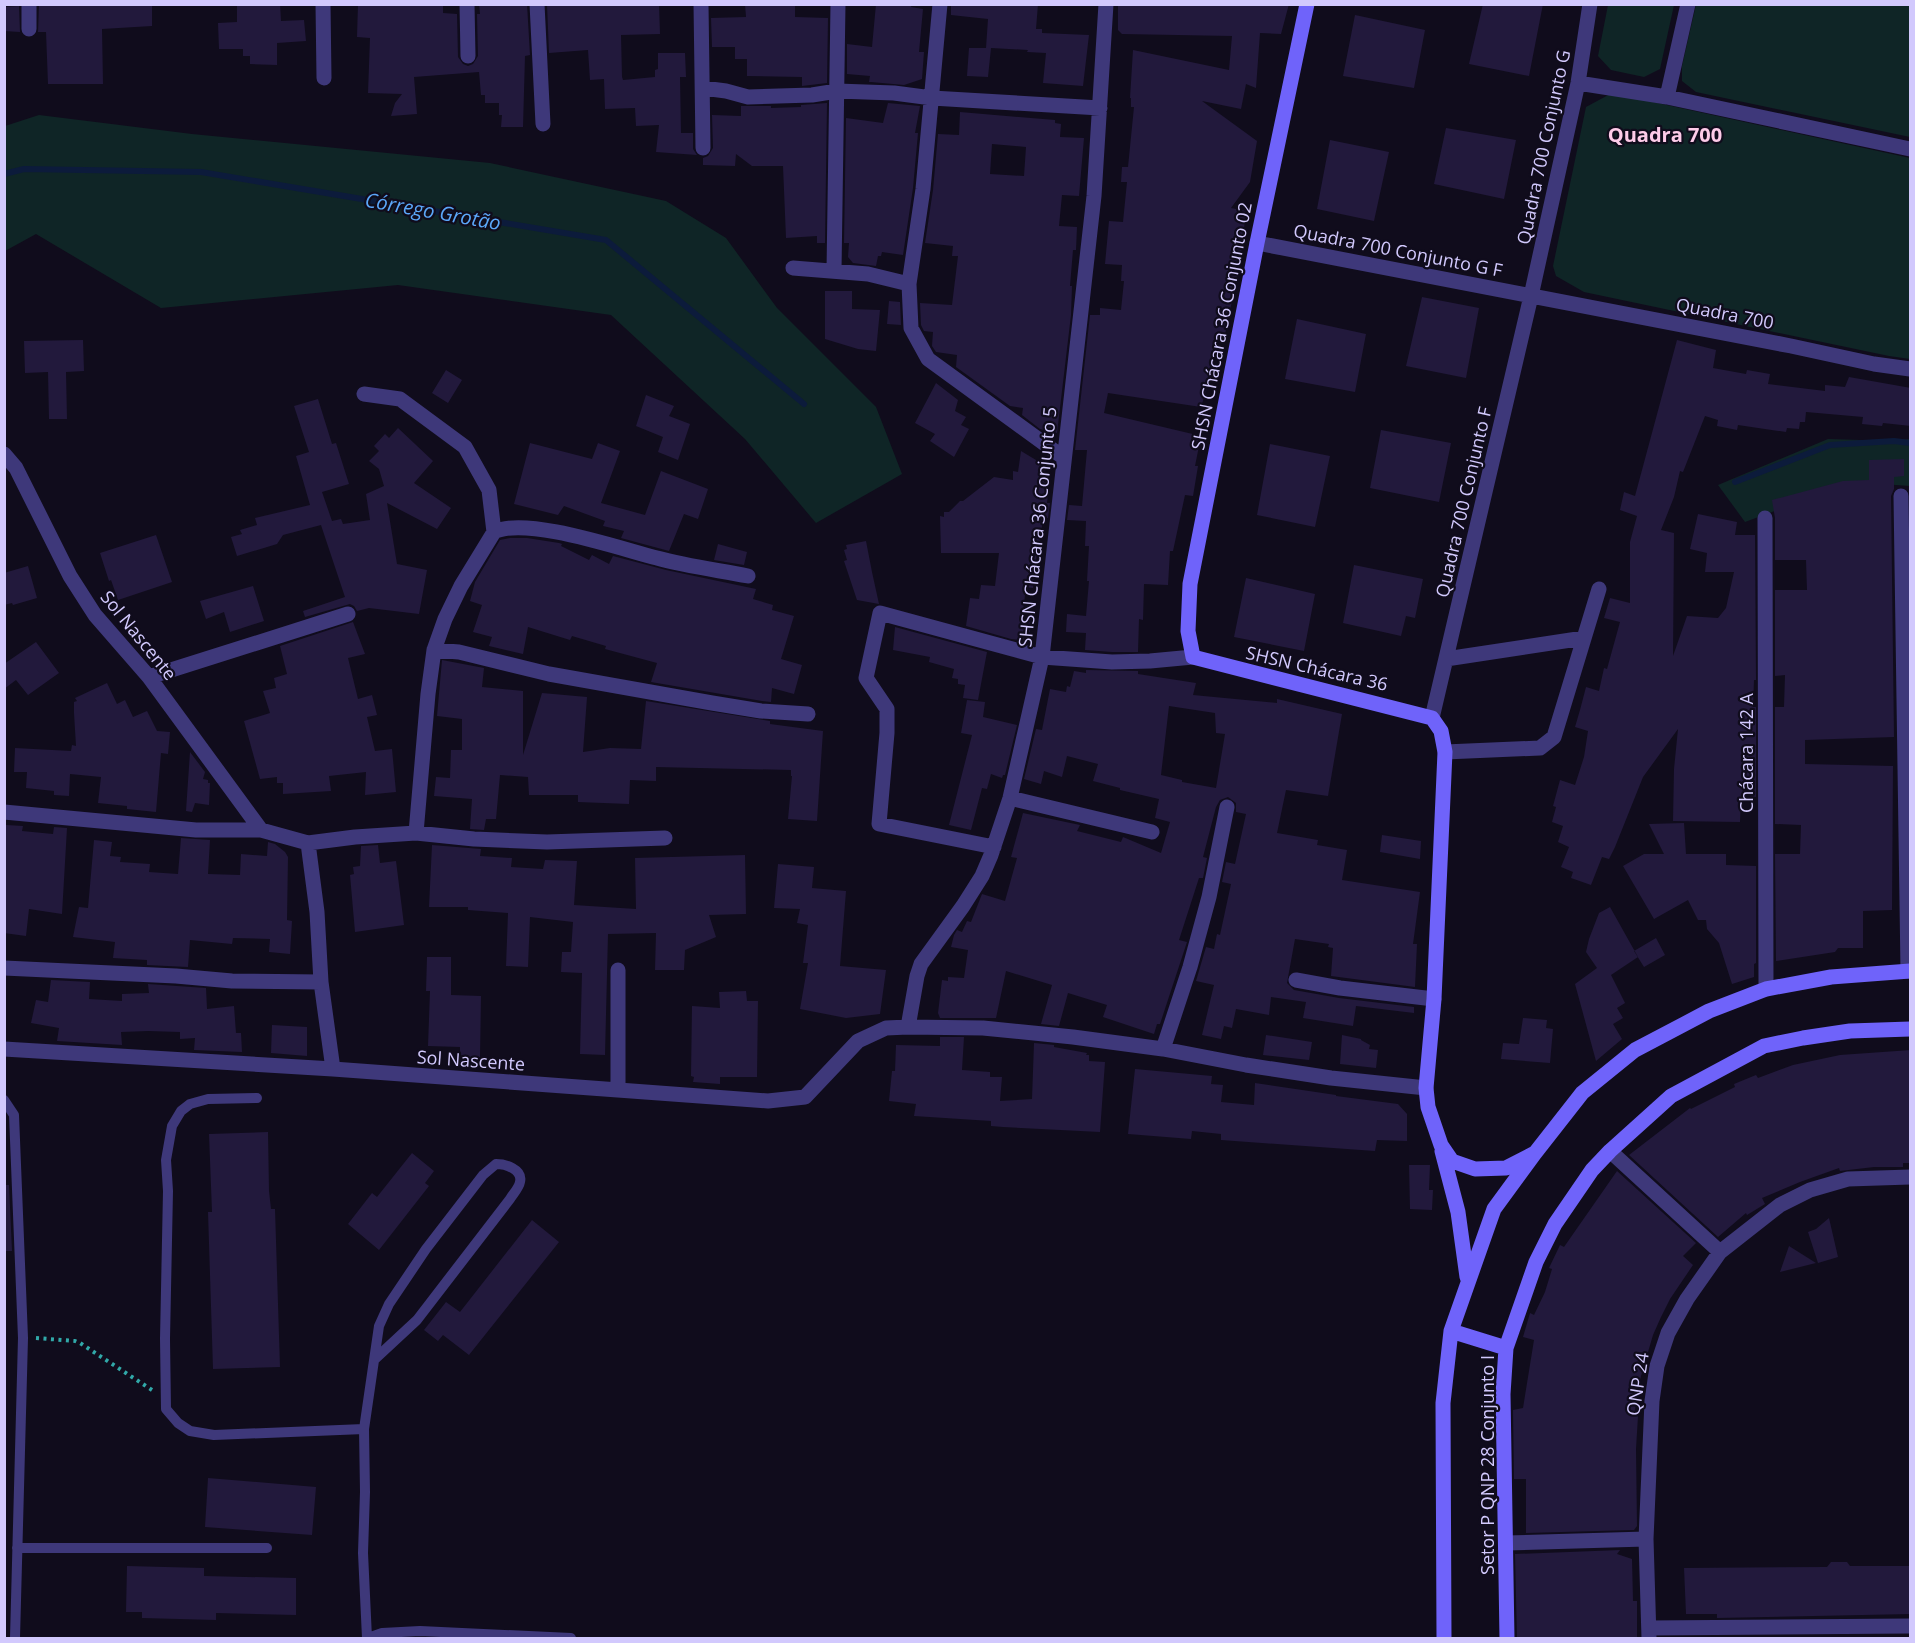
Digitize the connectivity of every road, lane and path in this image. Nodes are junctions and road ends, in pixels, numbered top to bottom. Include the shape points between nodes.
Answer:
1 (29, 4) edge
2 (323, 4) edge
3 (467, 4) edge
4 (537, 4) edge
5 (701, 4) edge
6 (838, 4) edge
7 (940, 4) edge
8 (1106, 4) edge
9 (1307, 4) edge
10 (1590, 4) edge
11 (1688, 4) edge
12 (29, 29) dead end
13 (468, 56) dead end
14 (324, 78) dead end
15 (1578, 83) junction
16 (704, 88) junction
17 (837, 91) junction
18 (1667, 97) junction
19 (932, 98) junction
20 (1100, 108) junction
21 (543, 124) dead end
22 (703, 148) dead end
23 (1911, 148) edge
24 (1257, 243) junction
25 (793, 268) dead end
26 (834, 272) junction
27 (909, 284) junction
28 (1531, 296) junction
29 (1911, 369) edge
30 (364, 394) dead end
31 (4, 454) edge
32 (1064, 458) junction
33 (1901, 496) dead end
34 (1765, 518) dead end
35 (494, 532) junction
36 (748, 576) dead end
37 (1599, 589) dead end
38 (348, 614) dead end
39 (1584, 638) junction
40 (434, 650) junction
41 (1042, 657) junction
42 (1193, 657) junction
43 (1446, 659) junction
44 (149, 677) junction
45 (808, 714) dead end
46 (1432, 717) junction
47 (1445, 752) junction
48 (1010, 798) junction
49 (1227, 807) dead end
50 (4, 812) edge
51 (261, 830) junction
52 (1152, 832) dead end
53 (416, 833) junction
54 (665, 838) dead end
55 (308, 843) junction
56 (994, 847) junction
57 (4, 968) edge
58 (618, 970) dead end
59 (1909, 971) edge
60 (1296, 980) dead end
61 (321, 982) junction
62 (1766, 989) junction
63 (1434, 999) junction
64 (908, 1027) junction
65 (1911, 1029) edge
66 (4, 1049) edge
67 (1163, 1049) junction
68 (333, 1069) junction
69 (1426, 1088) junction
70 (618, 1090) junction
71 (257, 1098) dead end
72 (4, 1100) edge
73 (1441, 1145) junction
74 (1610, 1151) junction
75 (1535, 1153) junction
76 (1911, 1177) edge
77 (1720, 1252) junction
78 (1467, 1280) junction
79 (1451, 1331) junction
80 (23, 1338) junction
81 (1506, 1348) junction
82 (375, 1359) junction
83 (166, 1397) junction
84 (364, 1429) junction
85 (1646, 1539) junction
86 (1506, 1543) junction
87 (17, 1548) junction
88 (267, 1548) dead end
89 (1911, 1626) edge
90 (1894, 1632) edge
91 (1649, 1633) edge
92 (15, 1638) edge
93 (367, 1638) edge
94 (571, 1638) edge
95 (1444, 1638) edge
96 (1507, 1638) edge

1 - 12 street
2 - 14 street
3 - 13 street
4 - 21 street
5 - 16 street
6 - 17 street
7 - 19 street
8 - 20 street, SHSN Chácara 36 Conjunto 5
9 - 24 street, SHSN Chácara 36 Conjunto 02
10 - 15 street, Quadra 700 Conjunto G
11 - 18 street
15 - 18 street
15 - 28 street, Quadra 700 Conjunto G
16 - 17 street via 775,97
16 - 22 street
17 - 19 street
17 - 26 street
18 - 23 street
19 - 20 street
19 - 27 street
20 - 32 street, SHSN Chácara 36 Conjunto 5 via 1086,278
24 - 28 street, Quadra 700 Conjunto G F
24 - 42 street, SHSN Chácara 36 Conjunto 02 via 1190,584 1188,631
25 - 26 street
26 - 27 street via 868,274
27 - 32 street via 911,328 928,359
28 - 29 street, Quadra 700
28 - 43 street, Quadra 700 Conjunto F
30 - 35 street via 400,399 465,447 489,490
31 - 44 street, Sol Nascente via 29,490 76,586 122,649
32 - 41 street, SHSN Chácara 36 Conjunto 5
33 - 59 street
34 - 62 street, Chácara 142 A
35 - 36 street via 518,528 564,534
35 - 40 street via 461,586
37 - 39 street
38 - 44 street
39 - 43 street
39 - 47 street via 1554,737 1540,748
40 - 45 street via 712,703
40 - 53 street
41 - 42 street via 1122,662
41 - 48 street, SHSN Chácara 36 Conjunto 5
41 - 56 street via 880,613 866,678 887,709 879,824
42 - 46 street, SHSN Chácara 36
43 - 46 street, Quadra 700 Conjunto F
44 - 51 street, Sol Nascente
46 - 47 street via 1441,731
47 - 63 street
48 - 52 street
48 - 56 street, SHSN Chácara 36 Conjunto 5
49 - 67 street via 1209,897
50 - 51 street via 196,830
51 - 55 street
53 - 54 street via 547,842
53 - 55 street
55 - 61 street
56 - 64 street, SHSN Chácara 36 Conjunto 5 via 982,876 921,963
57 - 61 street
58 - 70 street
59 - 62 street
60 - 63 street
61 - 68 street
62 - 75 street via 1709,1011 1635,1050 1582,1093
63 - 69 street
64 - 67 street, Sol Nascente via 983,1028
64 - 70 street, Sol Nascente via 886,1028 858,1041 806,1097 768,1101
65 - 74 street, Setor P QNP 28 Conjunto I via 1850,1031 1764,1046 1671,1096
66 - 68 street, Sol Nascente
67 - 69 street, Sol Nascente via 1256,1067
68 - 70 street, Sol Nascente
69 - 73 street
71 - 83 lane via 207,1099 190,1104 172,1126 166,1160
72 - 80 lane via 14,1115
73 - 75 street via 1452,1161 1475,1168 1506,1168
73 - 78 street via 1458,1212
74 - 77 street
74 - 81 street, Setor P QNP 28 Conjunto I via 1555,1224 1536,1262
75 - 78 street via 1494,1209
76 - 77 street, QNP 24 via 1848,1179 1810,1190 1780,1205
77 - 85 street, QNP 24 via 1668,1333 1657,1366
78 - 79 street
79 - 81 street
79 - 95 street via 1443,1403
80 - 83 path via 75,1341
80 - 87 lane
81 - 86 street, Setor P QNP 28 Conjunto I
82 - 82 lane via 417,1320 510,1199 520,1184 514,1169 495,1164 487,1170 426,1249 385,1311
82 - 84 lane
83 - 84 lane via 166,1409 178,1424 198,1433 243,1435
84 - 93 lane
85 - 86 street
85 - 91 street, QNP 24
86 - 96 street, Setor P QNP 28 Conjunto I
87 - 88 lane
87 - 92 lane
89 - 90 street, QNP 24
90 - 91 street, QNP 24
93 - 94 lane via 420,1631

